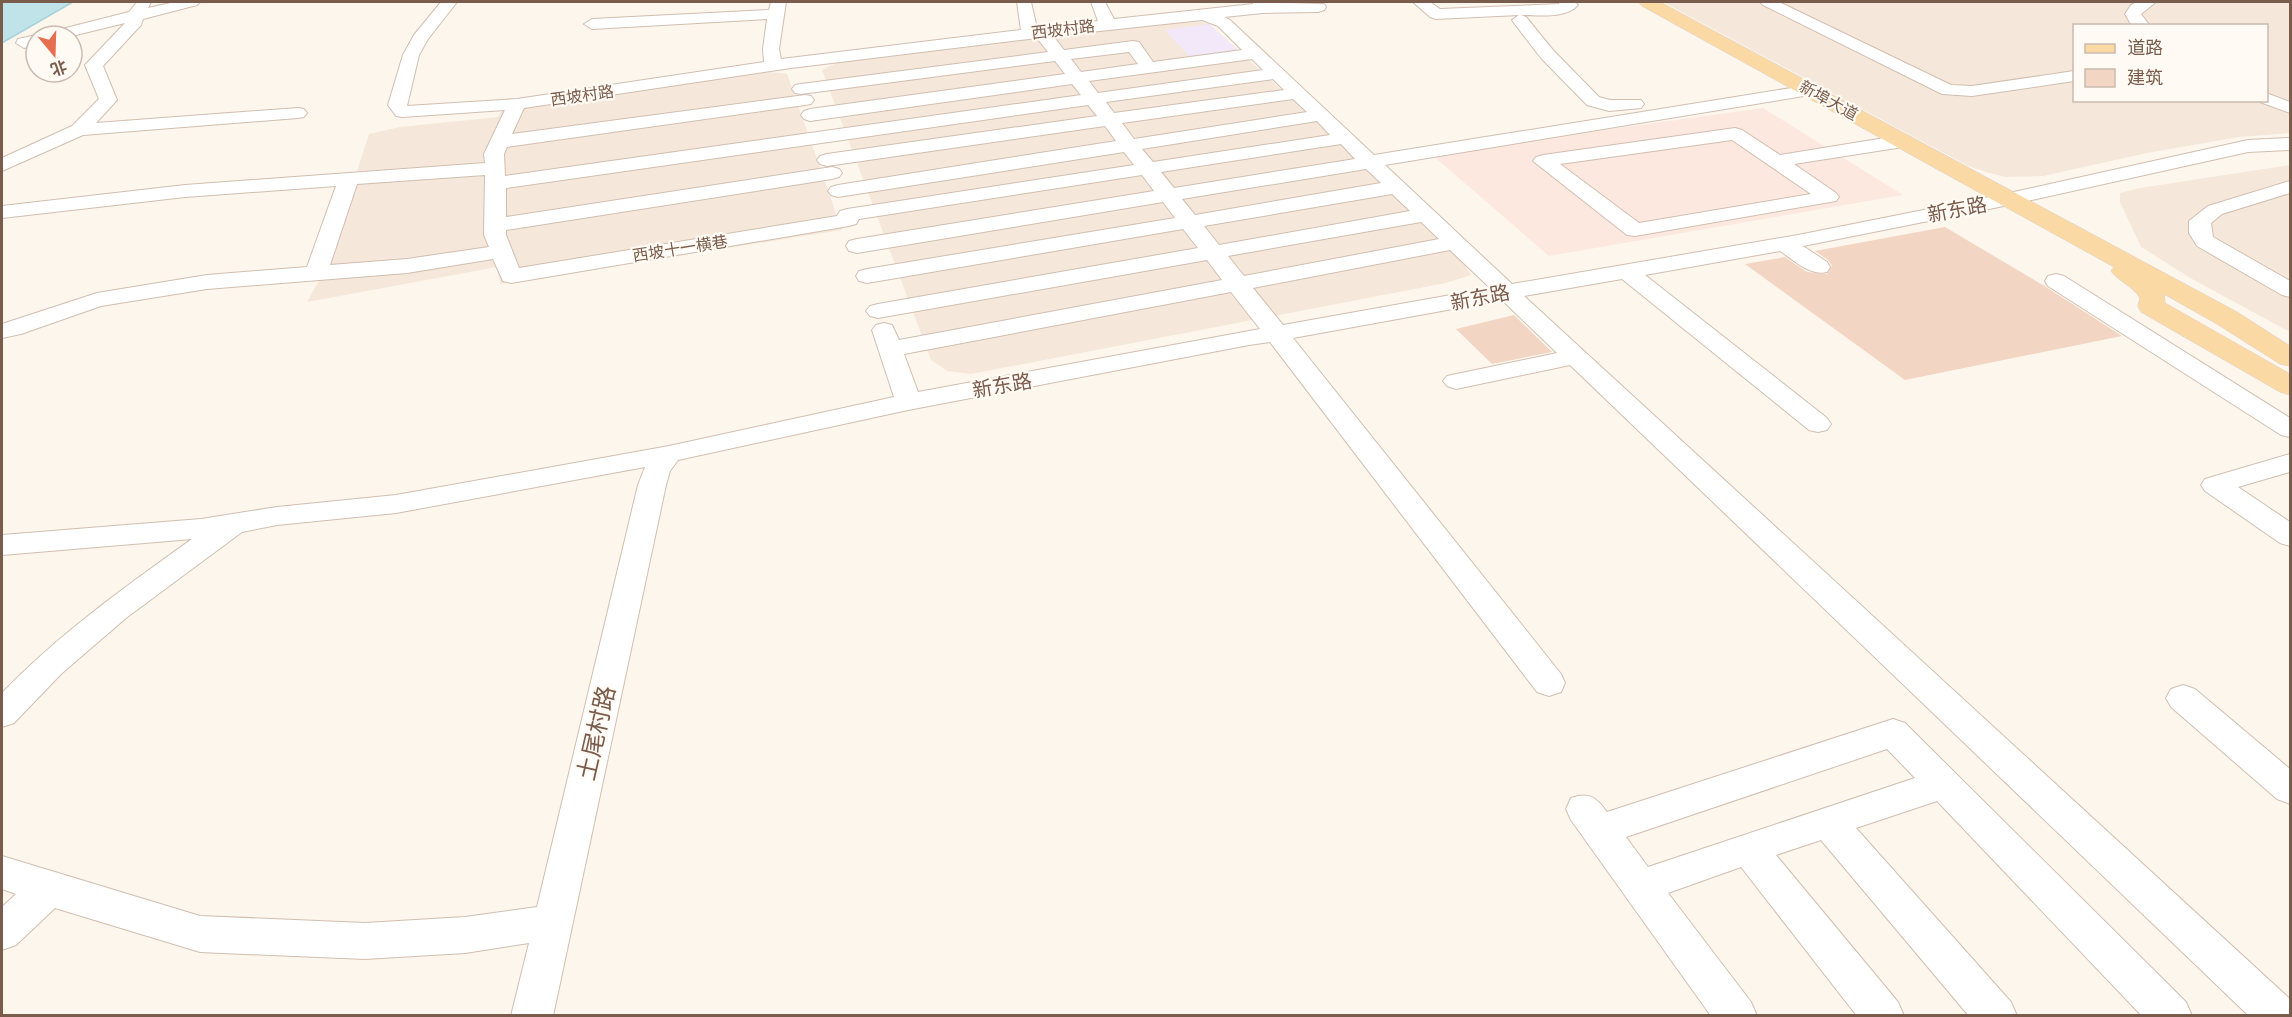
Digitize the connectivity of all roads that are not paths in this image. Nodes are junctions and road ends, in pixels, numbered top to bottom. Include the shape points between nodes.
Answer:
1 (192, 2) edge
2 (449, 2) edge
3 (1024, 2) edge
4 (1098, 2) edge
5 (1421, 2) edge
6 (1566, 2) edge
7 (1648, 2) edge
8 (1768, 2) edge
9 (2148, 2) edge
10 (1262, 5) edge
11 (1318, 7) dead end
12 (777, 8) edge
13 (139, 9) edge
14 (1204, 15) junction
15 (1520, 20) dead end
16 (592, 24) dead end
17 (1108, 24) junction
18 (2140, 24) edge
19 (84, 26) edge
20 (1035, 32) junction
21 (1255, 53) junction
22 (1059, 55) junction
23 (782, 65) junction
24 (1149, 68) junction
25 (1276, 73) junction
26 (2073, 76) edge
27 (1077, 78) junction
28 (1810, 90) junction
29 (2273, 90) edge
30 (1297, 93) junction
31 (1093, 99) junction
32 (805, 102) junction
33 (517, 104) junction
34 (2290, 108) edge
35 (298, 113) dead end
36 (1321, 116) junction
37 (1109, 120) junction
38 (1572, 127) junction
39 (80, 130) junction
40 (818, 137) junction
41 (1345, 138) junction
42 (499, 141) junction
43 (1903, 141) junction
44 (2290, 144) edge
45 (1130, 146) junction
46 (1604, 153) junction
47 (1777, 161) junction
48 (1370, 163) junction
49 (2, 165) edge
50 (1147, 169) junction
51 (832, 175) junction
52 (495, 176) junction
53 (348, 180) junction
54 (1396, 187) junction
55 (2290, 187) edge
56 (1168, 196) junction
57 (2009, 199) junction
58 (2, 212) edge
59 (1425, 215) junction
60 (848, 218) junction
61 (1189, 222) junction
62 (496, 225) junction
63 (1455, 243) junction
64 (1784, 243) junction
65 (857, 246) junction
66 (502, 252) junction
67 (1213, 252) junction
68 (1819, 267) dead end
69 (1627, 272) junction
70 (316, 273) junction
71 (867, 276) junction
72 (2056, 281) dead end
73 (1237, 284) junction
74 (2290, 290) edge
75 (1506, 292) junction
76 (2151, 306) junction
77 (2100, 309) junction
78 (878, 311) junction
79 (2, 331) edge
80 (1276, 334) junction
81 (890, 349) junction
82 (2232, 353) junction
83 (1575, 357) junction
84 (2290, 358) edge
85 (2186, 363) junction
86 (1456, 381) dead end
87 (2290, 386) edge
88 (908, 402) junction
89 (1818, 424) dead end
90 (2290, 429) edge
91 (669, 454) junction
92 (2290, 463) edge
93 (235, 524) junction
94 (2290, 536) edge
95 (2, 545) edge
96 (1549, 683) dead end
97 (2183, 698) dead end
98 (2, 714) edge
99 (1943, 784) junction
100 (2290, 789) edge
101 (1828, 822) junction
102 (1749, 848) junction
103 (2, 873) edge
104 (1641, 886) junction
105 (49, 889) junction
106 (553, 921) junction
107 (2, 932) edge
108 (532, 1016) edge
109 (1736, 1016) edge
110 (1883, 1016) edge
111 (1996, 1016) edge
112 (2171, 1016) edge
113 (2279, 1016) edge

1 - 13 street
2 - 33 street, 西坡村路 via 411,55 397,105 402,112
3 - 20 street
4 - 17 street
5 - 6 street via 1436,14 1455,15 1562,9 1570,5
7 - 28 main road, 新埠大道
8 - 26 street via 1948,90 1972,91
9 - 18 street via 2133,14
10 - 11 street, 西坡村路
10 - 14 street, 西坡村路
12 - 16 street
12 - 23 street via 771,49
13 - 19 street
13 - 39 street via 135,22 94,65 108,100
14 - 17 street, 西坡村路
14 - 21 street via 1224,24
15 - 28 street via 1593,102 1609,106 1699,94
17 - 20 street, 西坡村路
20 - 22 street
20 - 23 street, 西坡村路
21 - 24 street
21 - 25 street
22 - 24 street via 1133,45
22 - 27 street
22 - 32 street
23 - 32 street
23 - 33 street, 西坡村路
24 - 27 street
25 - 30 street
25 - 31 street
27 - 31 street
27 - 32 street
28 - 38 street
28 - 43 main road, 新埠大道
29 - 34 street
30 - 36 street
30 - 37 street
31 - 37 street
31 - 40 street
32 - 40 street
32 - 42 street
33 - 42 street
35 - 39 street
36 - 41 street
36 - 45 street
37 - 45 street
37 - 51 street
38 - 46 street
38 - 48 street
39 - 49 street
40 - 51 street
40 - 52 street
41 - 48 street
41 - 50 street, 西坡十一横巷
42 - 52 street via 494,154
43 - 47 street
43 - 57 main road, 新埠大道
44 - 57 street, 新东路 via 2248,146
45 - 50 street
45 - 51 street
46 - 47 street via 1736,134
46 - 47 street via 1543,161 1635,230 1829,197
48 - 54 street
48 - 56 street
50 - 56 street
50 - 60 street, 西坡十一横巷
51 - 60 street
51 - 62 street
52 - 53 street
52 - 62 street
53 - 58 street via 185,192
53 - 70 street
54 - 59 street
54 - 61 street
55 - 74 street via 2215,210 2200,221 2205,242
56 - 61 street
56 - 65 street
57 - 64 street, 新东路
57 - 76 main road, 新埠大道 via 2030,218 2147,288 2153,298
57 - 84 main road, 新埠大道 via 2227,318
59 - 63 street
59 - 67 street
60 - 65 street
60 - 66 street, 西坡十一横巷 via 511,276
61 - 67 street
61 - 71 street
62 - 66 street via 495,235
63 - 73 street
63 - 75 street
64 - 68 street
64 - 69 street, 新东路
65 - 71 street
66 - 70 street via 407,266
67 - 73 street
67 - 78 street
69 - 75 street, 新东路
69 - 89 street
70 - 79 street via 207,282 97,300
71 - 78 street
72 - 77 street
73 - 80 street
73 - 81 street
75 - 80 street, 新东路
75 - 83 street
76 - 77 street
76 - 82 main road
77 - 85 street
78 - 81 street
80 - 88 street, 新东路
80 - 96 street
81 - 88 street
82 - 85 street
82 - 87 main road
83 - 86 street
83 - 113 street
85 - 90 street
88 - 91 street, 新东路
91 - 93 street, 新东路 via 396,504
91 - 106 street, 土尾村路 via 652,484
92 - 94 street via 2215,485
93 - 95 street, 新东路
93 - 98 street via 115,610 49,665
97 - 100 street
99 - 101 street
99 - 104 street via 1893,733 1592,819
99 - 112 street
101 - 102 street
101 - 111 street
102 - 104 street
102 - 110 street
103 - 105 street
104 - 109 street
105 - 106 street via 200,934 365,941 465,935
105 - 107 street
106 - 108 street, 土尾村路

